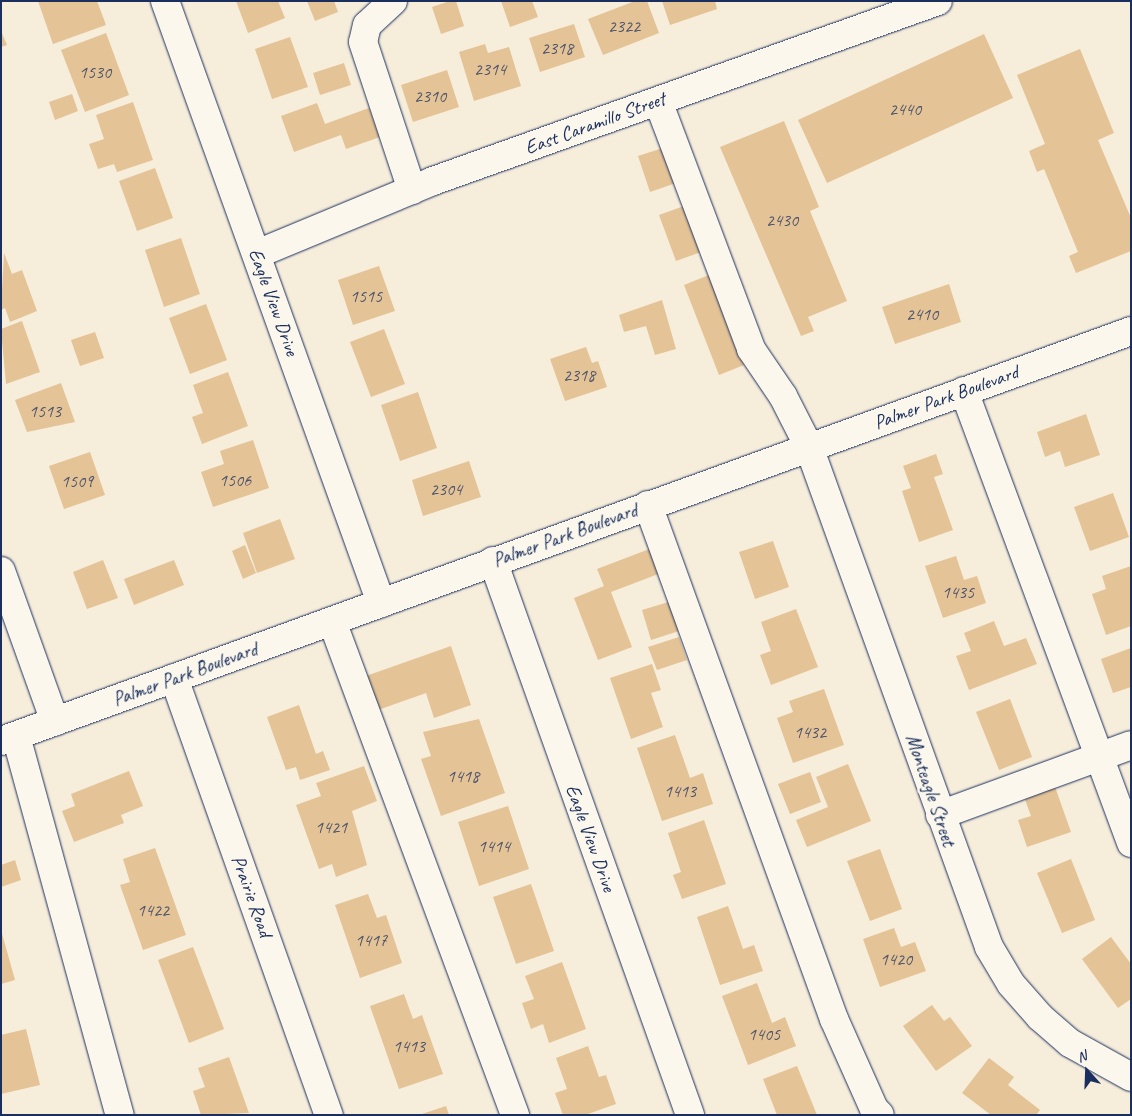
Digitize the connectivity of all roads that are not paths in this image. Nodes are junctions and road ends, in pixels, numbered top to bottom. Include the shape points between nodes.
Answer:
1 (165, 1) edge
2 (392, 1) edge
3 (938, 1) edge
4 (658, 100) junction
5 (412, 190) junction
6 (257, 254) junction
7 (1130, 335) edge
8 (964, 391) junction
9 (809, 447) junction
10 (648, 505) junction
11 (493, 561) junction
12 (1, 570) edge
13 (381, 603) junction
14 (332, 621) junction
15 (174, 678) junction
16 (55, 722) junction
17 (9, 739) edge
18 (1131, 745) edge
19 (1099, 757) junction
20 (940, 816) junction
21 (1131, 843) edge
22 (1131, 1077) edge
23 (120, 1115) edge
24 (330, 1115) edge
25 (515, 1115) edge
26 (690, 1115) edge
27 (880, 1115) edge

1 - 6 street, Eagle View Drive
2 - 5 street via 366,26 363,42
3 - 4 street, East Caramillo Street
4 - 5 street, East Caramillo Street
4 - 9 street, Monteagle Street via 751,349
5 - 6 street, East Caramillo Street
6 - 13 street, Eagle View Drive
7 - 8 street, Palmer Park Boulevard
8 - 9 street, Palmer Park Boulevard
8 - 19 street
9 - 10 street, Palmer Park Boulevard
9 - 20 street, Monteagle Street
10 - 11 street, Palmer Park Boulevard
10 - 27 street via 834,1019 874,1110
11 - 13 street, Palmer Park Boulevard
11 - 26 street, Eagle View Drive
12 - 16 street
13 - 14 street, Palmer Park Boulevard
14 - 15 street, Palmer Park Boulevard
14 - 25 street
15 - 16 street, Palmer Park Boulevard
15 - 24 street, Prairie Road
16 - 17 street, Palmer Park Boulevard
17 - 23 street
18 - 19 street
19 - 20 street
19 - 21 street
20 - 22 street, Monteagle Street via 975,916 1011,984 1070,1043

